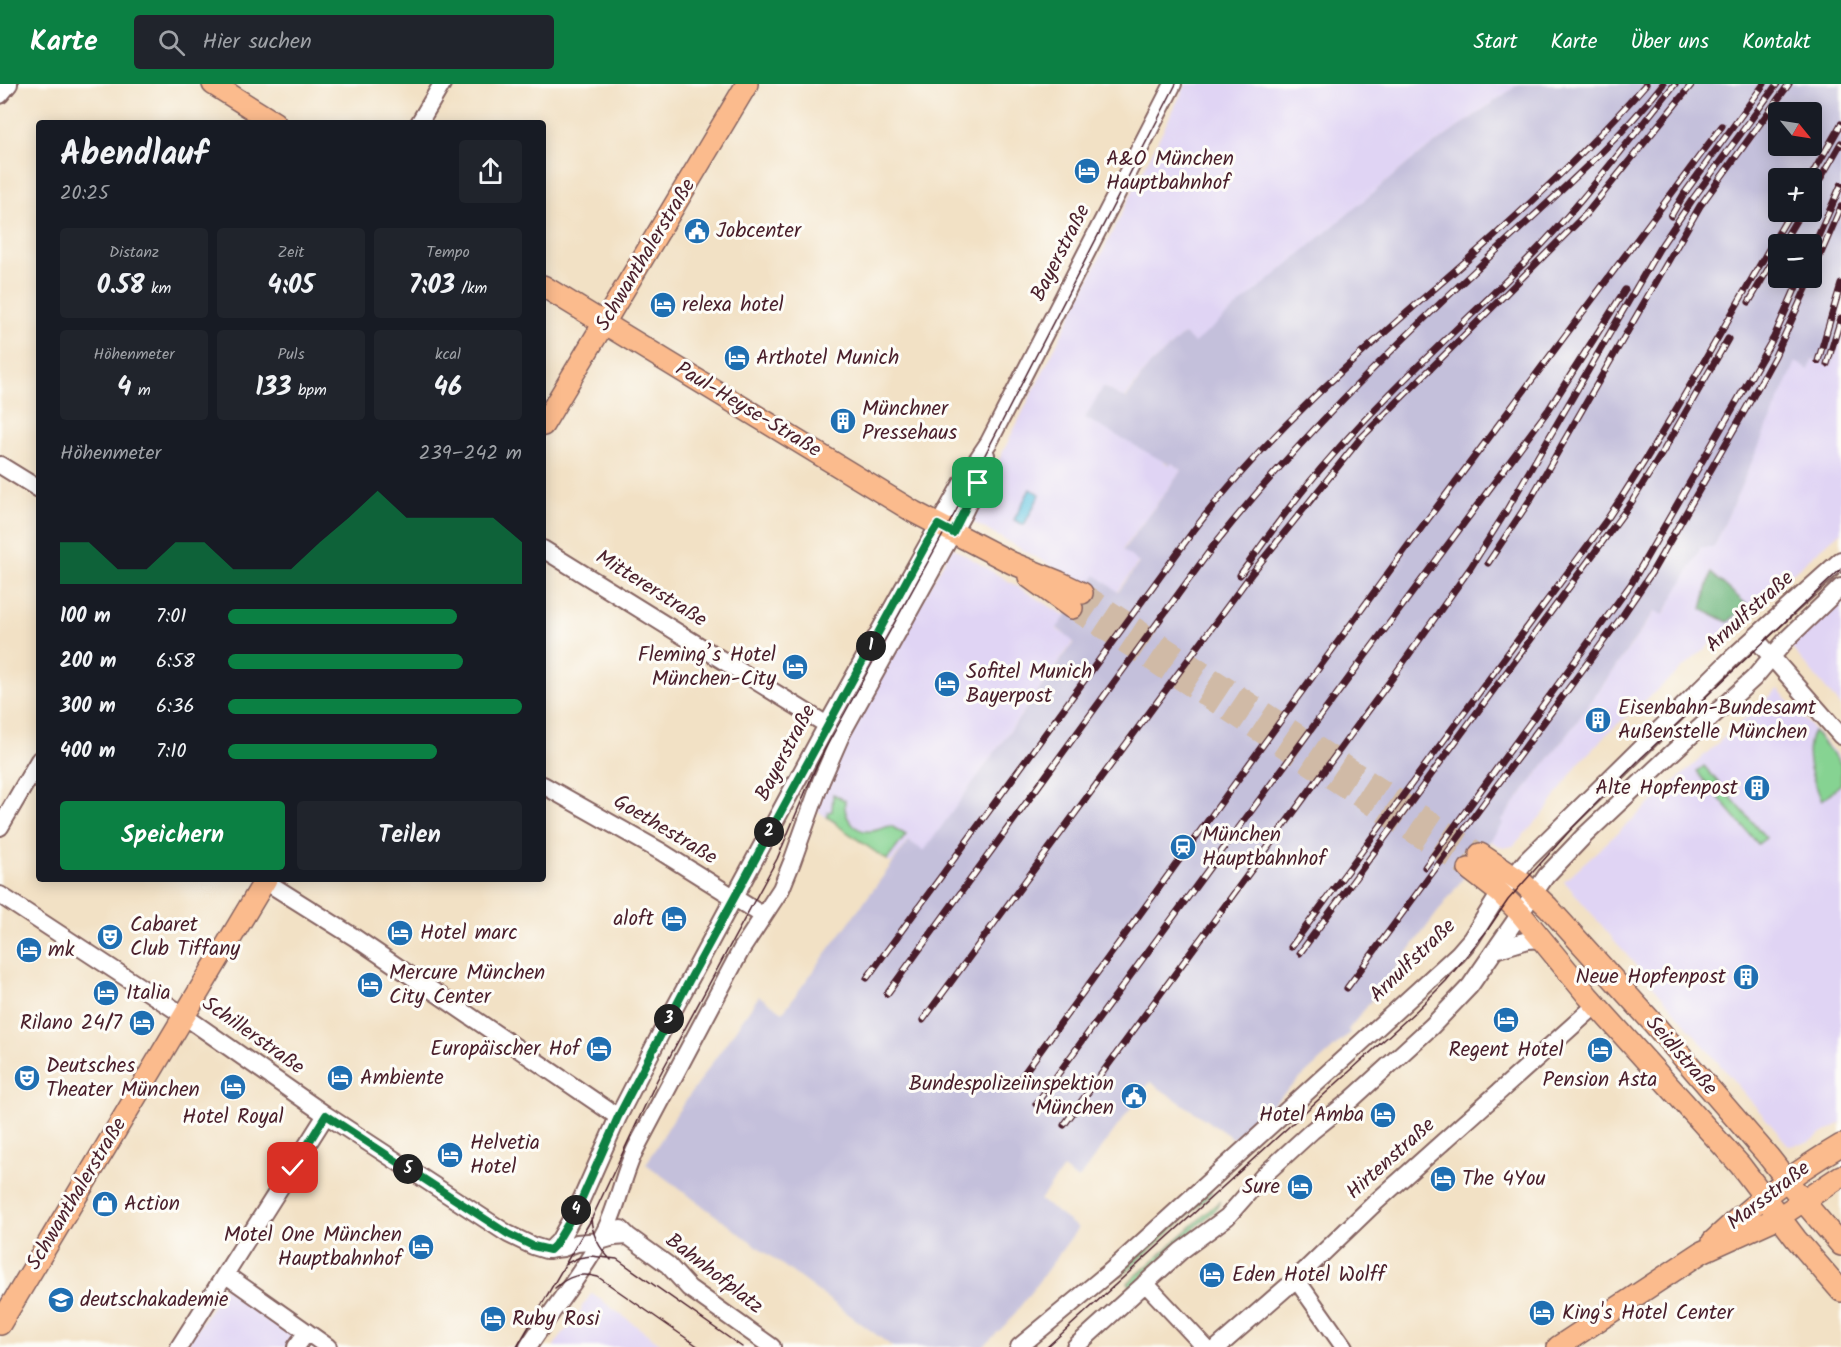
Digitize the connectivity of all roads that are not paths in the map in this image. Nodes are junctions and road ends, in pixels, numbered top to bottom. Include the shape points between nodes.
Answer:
1 (9, 84) edge
2 (213, 84) edge
3 (442, 84) edge
4 (747, 84) edge
5 (1173, 84) edge
6 (0, 94) edge
7 (270, 120) edge
8 (421, 120) edge
9 (546, 288) edge
10 (605, 324) junction
11 (546, 420) edge
12 (0, 465) edge
13 (36, 487) edge
14 (946, 529) junction
15 (546, 551) edge
16 (1841, 560) edge
17 (1841, 587) edge
18 (1077, 601) tunnel mouth
19 (1755, 638) junction
20 (1772, 657) junction
21 (827, 725) junction
22 (1841, 736) edge
23 (36, 765) edge
24 (546, 787) edge
25 (0, 827) edge
26 (1513, 876) junction
27 (264, 882) edge
28 (268, 882) edge
29 (1533, 892) junction
30 (1500, 893) junction
31 (0, 895) edge
32 (734, 898) junction
33 (1520, 913) junction
34 (762, 915) junction
35 (1542, 939) junction
36 (1495, 950) junction
37 (1596, 1005) junction
38 (183, 1015) junction
39 (326, 1115) junction
40 (618, 1117) junction
41 (1841, 1145) edge
42 (1841, 1176) edge
43 (1788, 1179) junction
44 (1765, 1197) junction
45 (1804, 1202) junction
46 (614, 1212) junction
47 (1779, 1217) junction
48 (628, 1236) junction
49 (600, 1241) junction
50 (1841, 1245) edge
51 (550, 1250) junction
52 (1702, 1252) junction
53 (226, 1275) junction
54 (1296, 1279) junction
55 (1145, 1283) junction
56 (1841, 1291) edge
57 (0, 1324) edge
58 (307, 1332) junction
59 (179, 1347) edge
60 (296, 1347) edge
61 (328, 1347) edge
62 (528, 1347) edge
63 (772, 1347) edge
64 (1019, 1347) edge
65 (1075, 1347) edge
66 (1204, 1347) edge
67 (1218, 1347) edge
68 (1344, 1347) edge
69 (1558, 1347) edge

1 - 6 street
2 - 7 main road
3 - 8 street
4 - 10 main road, Schwanthalerstraße
5 - 14 street, Bayerstraße via 989,442 978,483
9 - 10 main road, Paul-Heyse-Straße
10 - 11 main road, Schwanthalerstraße
10 - 14 main road, Paul-Heyse-Straße
12 - 13 street
14 - 18 main road, Paul-Heyse-Straße via 1059,582
14 - 21 street, Bayerstraße
14 - 34 street, Bayerstraße via 842,733 787,876
15 - 21 street, Mittererstraße
16 - 19 street, Arnulfstraße
17 - 20 street, Arnulfstraße
19 - 20 street
19 - 26 street, Arnulfstraße
20 - 22 street
20 - 29 street, Arnulfstraße via 1584,836
21 - 32 street, Bayerstraße
23 - 25 street
24 - 32 street, Goethestraße
26 - 29 main road, Seidlstraße
26 - 30 street, Arnulfstraße
26 - 30 main road, Seidlstraße via 1475,862
27 - 38 main road, Schwanthalerstraße
28 - 40 street
29 - 33 street, Arnulfstraße
29 - 43 main road, Seidlstraße
30 - 33 main road, Seidlstraße
30 - 64 street, Arnulfstraße via 1458,954 1112,1270
31 - 38 street, Schillerstraße
32 - 34 street, Goethestraße
32 - 40 street, Bayerstraße
33 - 35 main road, Seidlstraße
33 - 36 street, Arnulfstraße
34 - 46 street, Bayerstraße via 636,1148
35 - 36 street
35 - 37 main road, Seidlstraße
36 - 55 street, Arnulfstraße via 1470,986 1432,1026 1271,1168 1227,1217
37 - 44 main road, Seidlstraße
37 - 54 street, Hirtenstraße
38 - 39 street, Schillerstraße
38 - 57 main road, Schwanthalerstraße
39 - 51 street, Schillerstraße via 508,1234
39 - 53 street
40 - 51 street, Bayerstraße via 578,1207
41 - 43 main road, Marsstraße
42 - 45 main road, Marsstraße
43 - 44 main road, Marsstraße
43 - 45 main road, Seidlstraße
44 - 47 main road, Seidlstraße
44 - 52 main road, Marsstraße
45 - 47 main road, Marsstraße
45 - 50 main road, Seidlstraße
46 - 48 street, Bahnhofplatz via 618,1225
46 - 49 street, Bayerstraße
47 - 52 main road, Marsstraße
47 - 56 main road, Seidlstraße
48 - 49 street
48 - 63 street, Bahnhofplatz via 668,1265 689,1288
49 - 51 street
49 - 62 street, Bayerstraße
52 - 69 main road, Marsstraße
53 - 58 street
53 - 59 street
54 - 67 street, Hirtenstraße
54 - 68 street
55 - 65 street, Arnulfstraße
55 - 66 street
58 - 60 street
58 - 61 street

